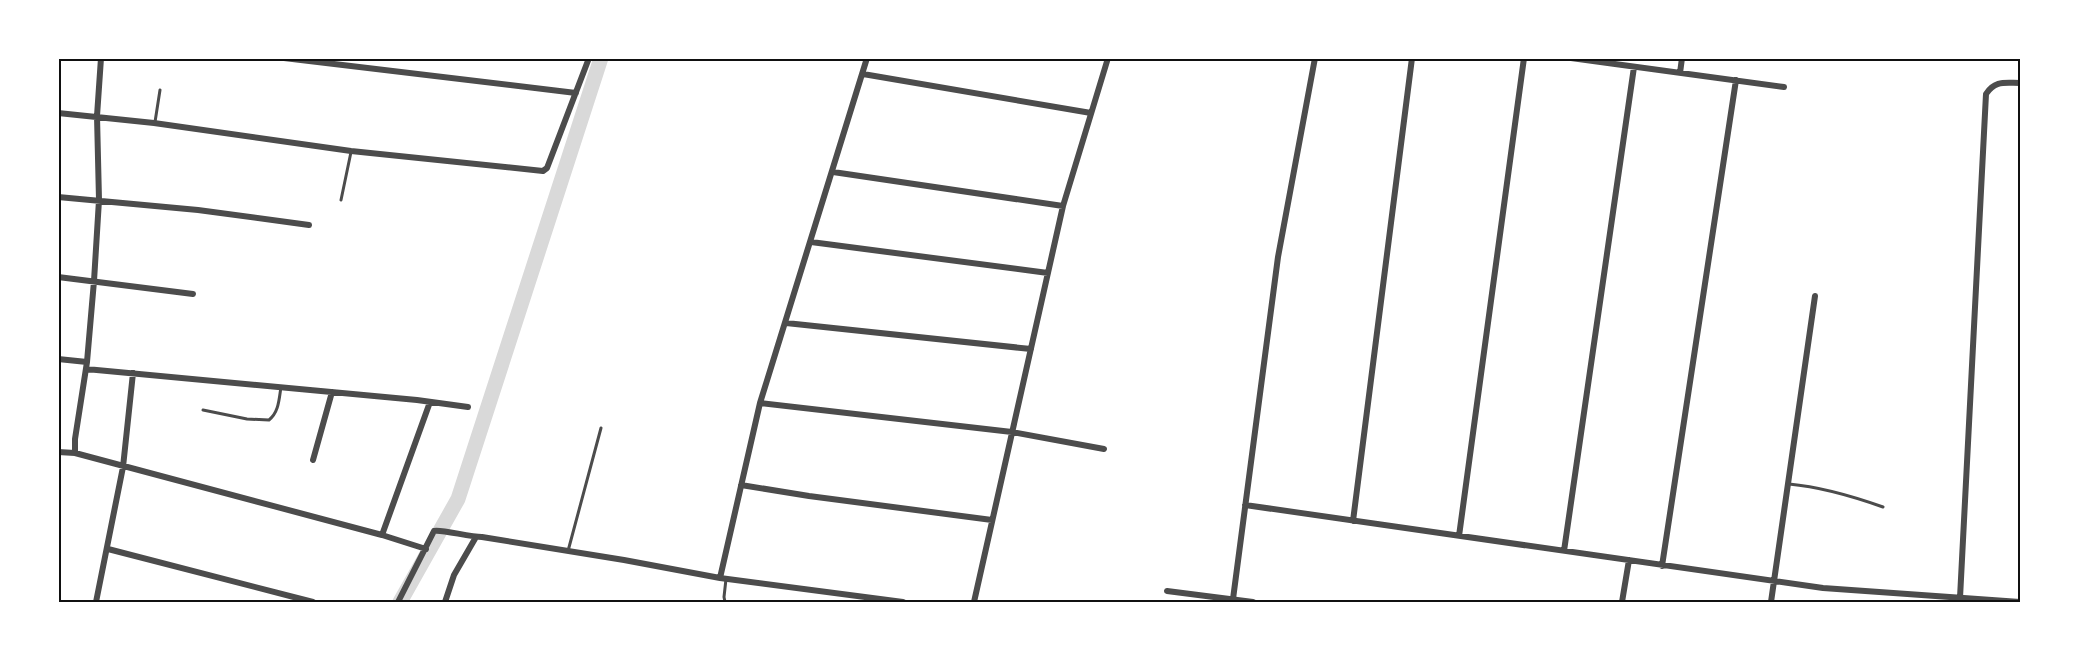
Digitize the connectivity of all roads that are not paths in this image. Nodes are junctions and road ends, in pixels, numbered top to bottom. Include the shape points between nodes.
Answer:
1 (101, 58) edge
2 (284, 58) edge
3 (590, 58) edge
4 (867, 58) edge
5 (1108, 58) edge
6 (1315, 58) edge
7 (1412, 58) edge
8 (1524, 58) edge
9 (1682, 58) edge
10 (1574, 59) edge
11 (1634, 67) junction
12 (1680, 73) junction
13 (863, 74) junction
14 (1736, 80) junction
15 (2020, 83) edge
16 (1784, 87) dead end
17 (160, 90) dead end
18 (576, 93) junction
19 (58, 113) edge
20 (1091, 113) junction
21 (97, 116) junction
22 (154, 123) junction
23 (351, 151) junction
24 (833, 172) junction
25 (58, 196) edge
26 (99, 200) junction
27 (341, 200) dead end
28 (1063, 206) junction
29 (309, 225) dead end
30 (811, 242) junction
31 (1048, 273) junction
32 (58, 277) edge
33 (94, 281) junction
34 (193, 294) dead end
35 (1815, 296) dead end
36 (786, 323) junction
37 (1031, 349) junction
38 (58, 359) edge
39 (87, 362) junction
40 (86, 369) junction
41 (133, 374) junction
42 (281, 387) junction
43 (332, 392) junction
44 (430, 402) junction
45 (760, 403) junction
46 (468, 407) dead end
47 (203, 410) dead end
48 (601, 428) dead end
49 (1012, 432) junction
50 (1104, 449) dead end
51 (58, 452) edge
52 (75, 453) junction
53 (313, 460) dead end
54 (123, 467) junction
55 (1787, 484) junction
56 (741, 485) junction
57 (1245, 505) junction
58 (1883, 507) dead end
59 (992, 520) junction
60 (1353, 521) junction
61 (382, 535) junction
62 (1459, 536) junction
63 (476, 537) junction
64 (108, 549) junction
65 (426, 549) junction
66 (568, 551) junction
67 (1564, 551) junction
68 (1629, 560) junction
69 (1662, 566) junction
70 (723, 579) junction
71 (1774, 581) junction
72 (1167, 591) dead end
73 (1959, 598) junction
74 (1233, 599) junction
75 (880, 601) edge
76 (2020, 602) edge
77 (96, 603) edge
78 (313, 603) edge
79 (398, 603) edge
80 (445, 603) edge
81 (725, 603) edge
82 (903, 603) edge
83 (974, 603) edge
84 (1253, 603) edge
85 (1622, 603) edge
86 (1771, 603) edge

1 - 21 street
2 - 18 street
3 - 18 street
4 - 13 street
5 - 20 street
6 - 57 street via 1278,257
7 - 60 street
8 - 62 street
9 - 12 street
10 - 11 street
11 - 12 street
11 - 67 street
12 - 14 street
13 - 20 street
13 - 24 street
14 - 16 street
14 - 69 street
15 - 73 street via 1998,83 1986,94
17 - 22 lane
18 - 23 street via 543,171
19 - 21 street
20 - 28 street
21 - 22 street
21 - 26 street
22 - 23 street
23 - 27 lane
24 - 28 street
24 - 30 street
25 - 26 street
26 - 29 street
26 - 33 street
28 - 31 street
30 - 31 street
30 - 36 street
31 - 37 street
32 - 33 street
33 - 34 street
33 - 39 street
35 - 55 street
36 - 37 street
36 - 45 street
37 - 49 street
38 - 39 street
39 - 40 street
40 - 41 street
40 - 52 street
41 - 42 street
41 - 54 street
42 - 43 street
42 - 47 lane via 278,405 269,420
43 - 44 street
43 - 53 street
44 - 46 street
44 - 61 street
45 - 49 street
45 - 56 street
48 - 66 lane
49 - 50 street
49 - 59 street
51 - 52 street
52 - 54 street
54 - 61 street
54 - 64 street
55 - 58 lane via 1848,494
55 - 71 street
56 - 59 street
56 - 70 street
57 - 60 street
57 - 74 street
59 - 83 street
60 - 62 street
61 - 65 street
62 - 67 street
63 - 65 street via 438,530
63 - 66 street
63 - 80 street via 454,576
64 - 77 street
64 - 78 street
65 - 79 street
66 - 70 street
67 - 68 street
68 - 69 street
68 - 85 street
69 - 71 street
70 - 75 street
70 - 81 lane
71 - 73 street
71 - 86 street
72 - 74 street
73 - 76 street
74 - 84 street
75 - 82 street

